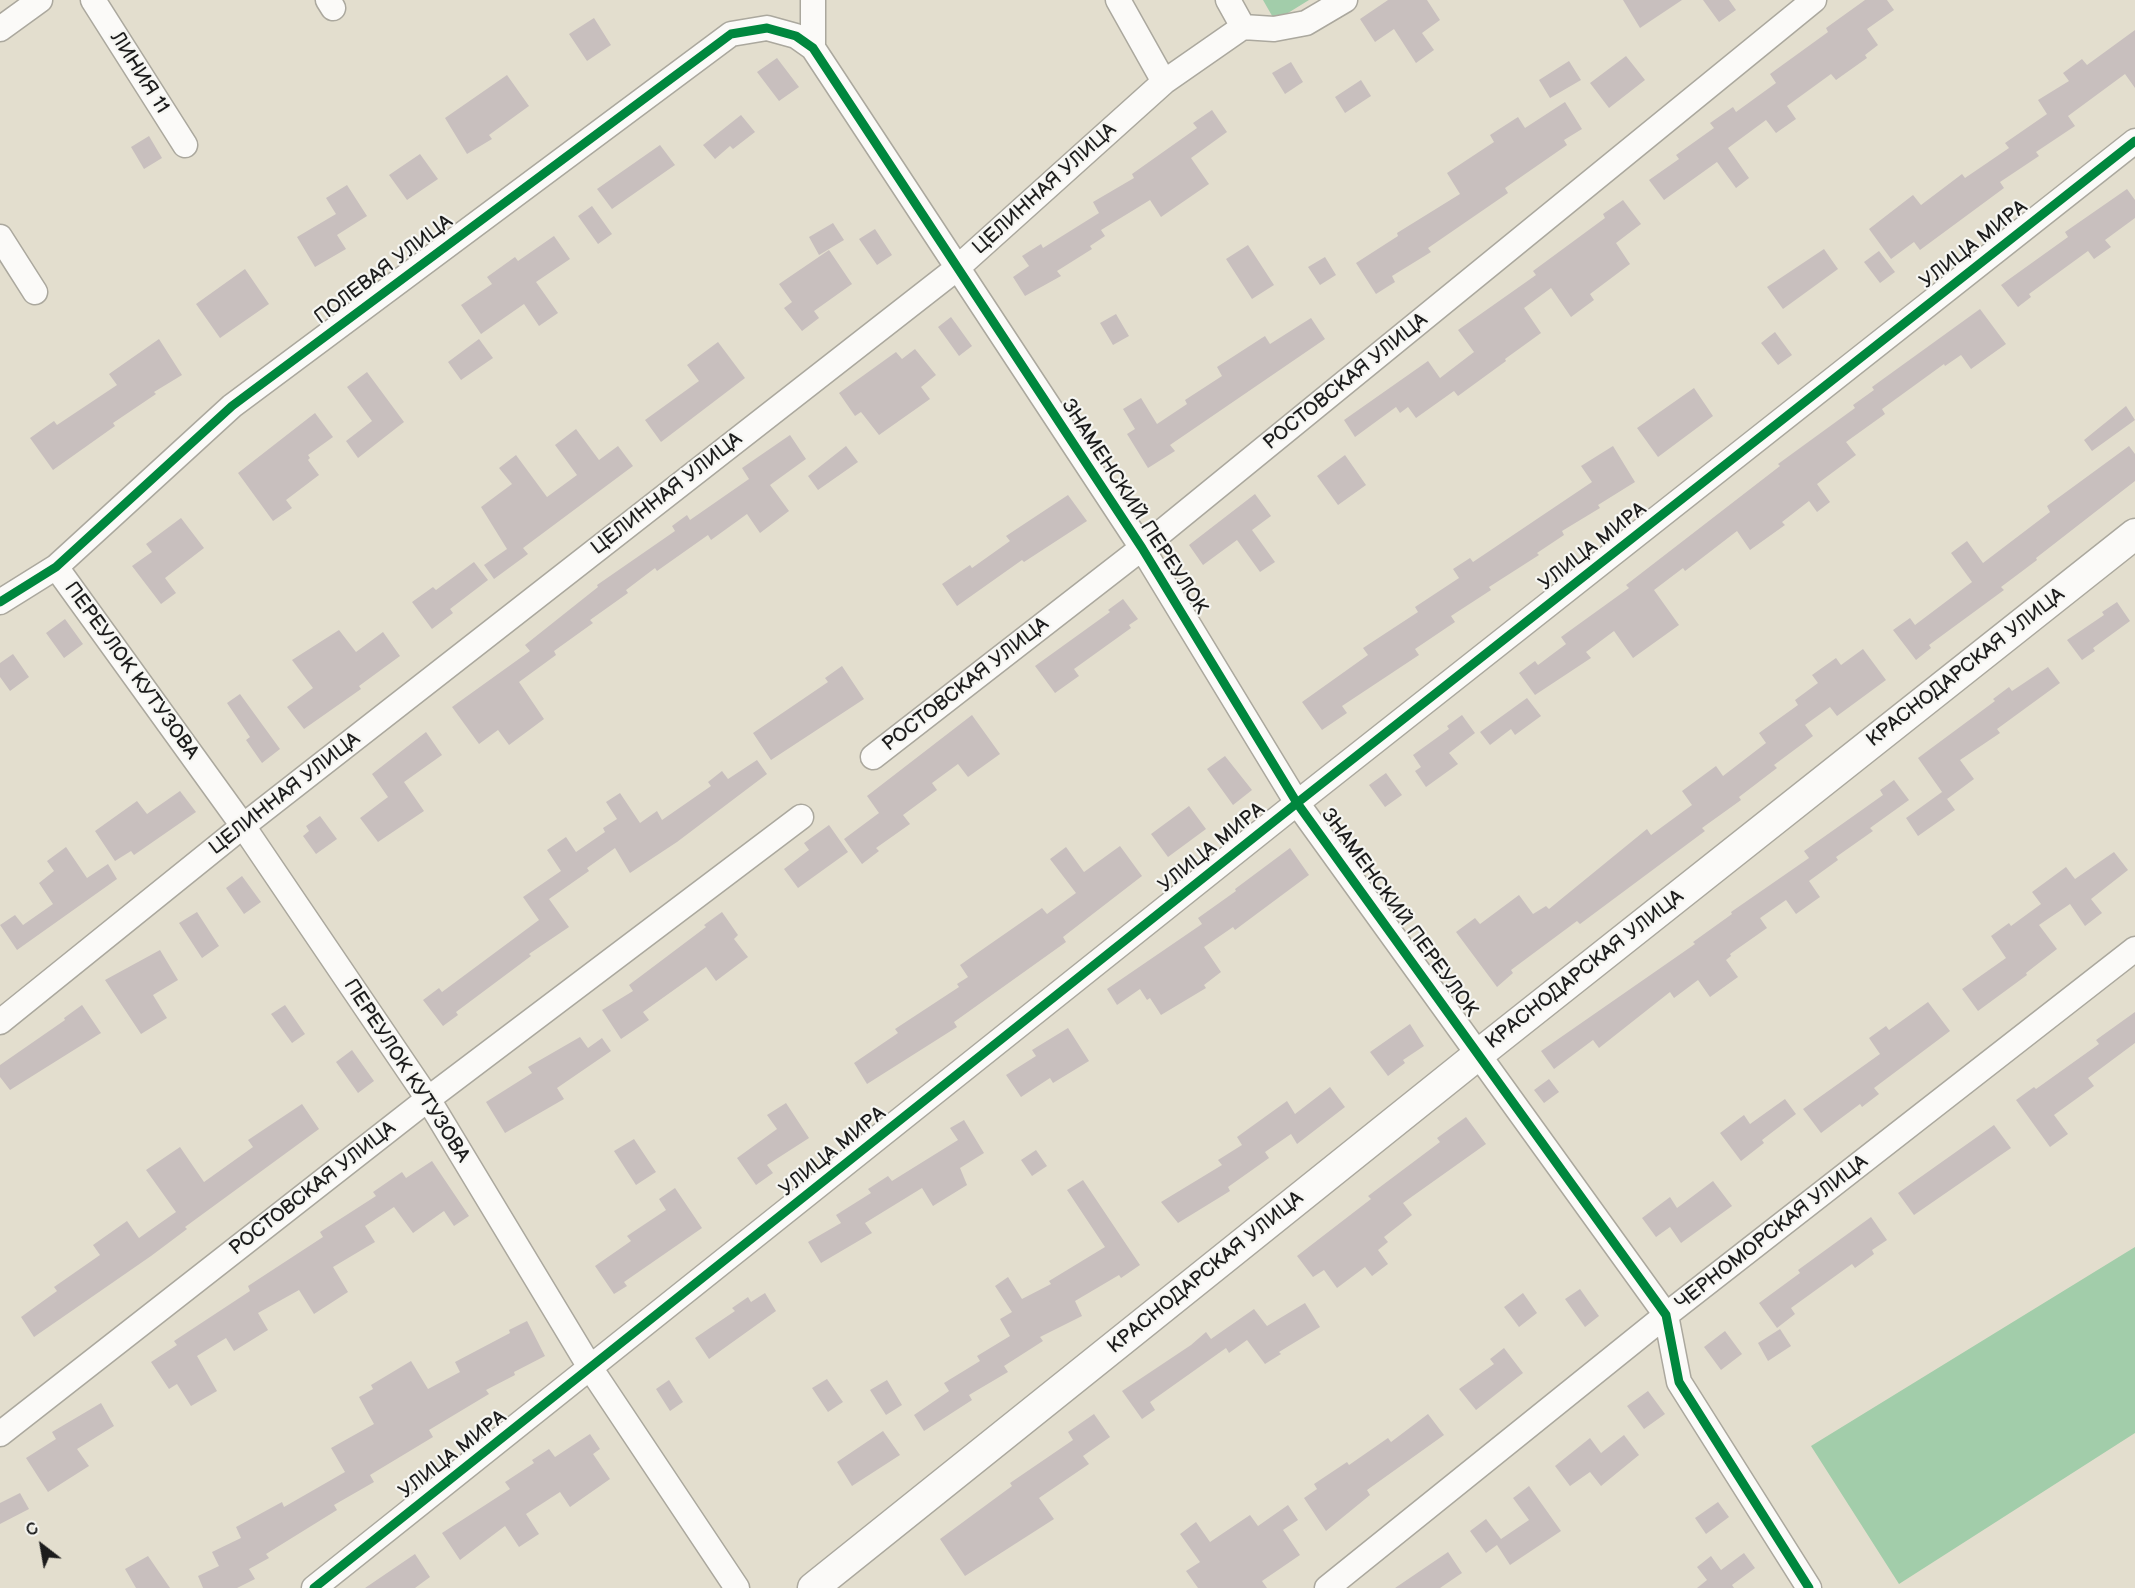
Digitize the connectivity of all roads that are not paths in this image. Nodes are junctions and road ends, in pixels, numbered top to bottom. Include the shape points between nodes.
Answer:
1 (40, 0) edge
2 (93, 0) edge
3 (813, 0) edge
4 (1118, 0) edge
5 (1228, 0) edge
6 (1345, 0) edge
7 (1814, 0) edge
8 (1243, 27) junction
9 (0, 28) edge
10 (813, 48) junction
11 (1164, 82) junction
12 (2135, 141) edge
13 (185, 145) dead end
14 (0, 237) edge
15 (956, 268) junction
16 (35, 292) dead end
17 (2135, 534) edge
18 (1142, 548) junction
19 (56, 567) junction
20 (0, 602) edge
21 (873, 757) dead end
22 (1297, 803) junction
23 (801, 817) dead end
24 (243, 826) junction
25 (2135, 949) edge
26 (0, 1022) edge
27 (1479, 1054) junction
28 (428, 1099) junction
29 (1666, 1315) junction
30 (591, 1369) junction
31 (0, 1434) edge
32 (1799, 1582) edge
33 (314, 1588) edge
34 (737, 1588) edge
35 (813, 1588) edge
36 (1327, 1588) edge

1 - 9 street
2 - 13 street, ЛИНИЯ 11
3 - 10 street
4 - 11 street
5 - 8 street
6 - 8 street via 1306,23 1274,29
7 - 18 street, РОСТОВСКАЯ УЛИЦА
8 - 11 street, ЦЕЛИННАЯ УЛИЦА
10 - 15 street, ЗНАМЕНСКИЙ ПЕРЕУЛОК
10 - 19 street, ПОЛЕВАЯ УЛИЦА via 796,36 767,28 731,34 232,406
11 - 15 street, ЦЕЛИННАЯ УЛИЦА
12 - 22 street, УЛИЦА МИРА
14 - 16 street
15 - 18 street, ЗНАМЕНСКИЙ ПЕРЕУЛОК
15 - 24 street, ЦЕЛИННАЯ УЛИЦА
17 - 27 street, КРАСНОДАРСКАЯ УЛИЦА
18 - 21 street, РОСТОВСКАЯ УЛИЦА
18 - 22 street, ЗНАМЕНСКИЙ ПЕРЕУЛОК
19 - 20 street, ПОЛЕВАЯ УЛИЦА
19 - 24 street, ПЕРЕУЛОК КУТУЗОВА
22 - 27 street, ЗНАМЕНСКИЙ ПЕРЕУЛОК
22 - 30 street, УЛИЦА МИРА
23 - 28 street, РОСТОВСКАЯ УЛИЦА
24 - 26 street, ЦЕЛИННАЯ УЛИЦА
24 - 28 street, ПЕРЕУЛОК КУТУЗОВА
25 - 29 street, ЧЕРНОМОРСКАЯ УЛИЦА
27 - 29 street, ЗНАМЕНСКИЙ ПЕРЕУЛОК
27 - 35 street, КРАСНОДАРСКАЯ УЛИЦА
28 - 30 street, ПЕРЕУЛОК КУТУЗОВА
28 - 31 street, РОСТОВСКАЯ УЛИЦА
29 - 32 street, ЗНАМЕНСКИЙ ПЕРЕУЛОК via 1679,1382
29 - 36 street, ЧЕРНОМОРСКАЯ УЛИЦА
30 - 33 street, УЛИЦА МИРА
30 - 34 street, ПЕРЕУЛОК КУТУЗОВА

